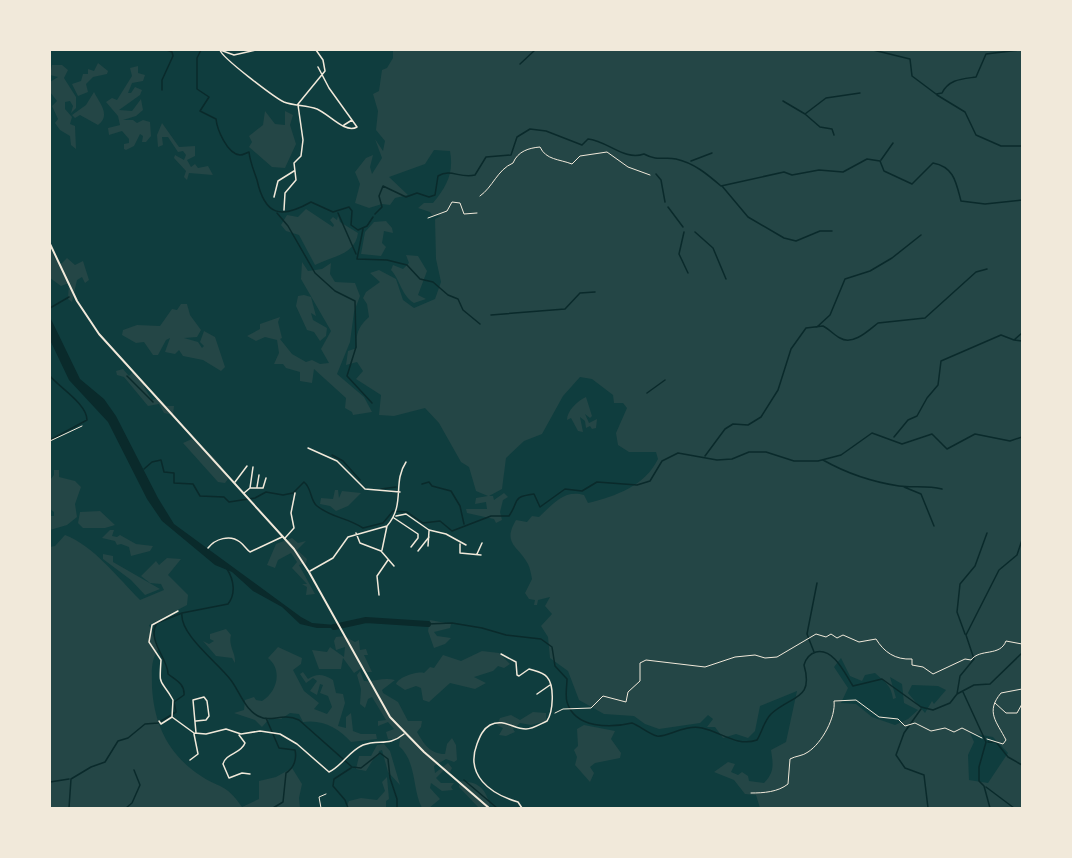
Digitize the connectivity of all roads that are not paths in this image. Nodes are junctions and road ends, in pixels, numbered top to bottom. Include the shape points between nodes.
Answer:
1 (220, 50) edge
2 (256, 50) edge
3 (316, 50) edge
4 (318, 67) dead end
5 (322, 76) junction
6 (297, 104) junction
7 (352, 120) junction
8 (343, 126) junction
9 (295, 171) junction
10 (274, 197) dead end
11 (284, 210) dead end
12 (50, 244) edge
13 (308, 448) dead end
14 (406, 462) dead end
15 (247, 466) dead end
16 (253, 467) dead end
17 (259, 475) dead end
18 (266, 478) dead end
19 (234, 483) junction
20 (250, 488) junction
21 (256, 488) junction
22 (400, 492) junction
23 (295, 493) dead end
24 (245, 494) junction
25 (395, 516) junction
26 (387, 526) junction
27 (429, 530) junction
28 (356, 533) junction
29 (284, 537) junction
30 (429, 537) junction
31 (460, 543) junction
32 (482, 543) dead end
33 (466, 545) dead end
34 (428, 546) dead end
35 (411, 547) dead end
36 (208, 548) dead end
37 (381, 551) junction
38 (418, 551) dead end
39 (477, 555) junction
40 (481, 555) dead end
41 (389, 559) junction
42 (394, 566) dead end
43 (309, 572) junction
44 (379, 595) dead end
45 (178, 611) dead end
46 (501, 654) dead end
47 (550, 684) junction
48 (537, 694) dead end
49 (172, 717) junction
50 (159, 721) dead end
51 (196, 722) junction
52 (405, 733) junction
53 (195, 734) junction
54 (238, 734) junction
55 (190, 760) dead end
56 (250, 774) dead end
57 (489, 808) edge
58 (522, 808) edge

1 - 2 street via 235,55
1 - 6 street via 256,85 282,101
3 - 5 street via 325,64
4 - 5 street
5 - 6 street
5 - 7 street
6 - 8 street via 317,109
6 - 9 street via 303,140
7 - 8 street
7 - 8 street via 357,127
9 - 10 street via 278,181
9 - 11 street via 296,180 285,193
12 - 19 main road via 73,294 99,334
13 - 22 street via 337,461 365,489
14 - 22 street via 400,474
15 - 19 street
16 - 20 street
17 - 21 street
18 - 21 street via 264,487
19 - 24 main road
20 - 21 street
20 - 24 street
22 - 25 street
23 - 29 street via 291,513 294,528
24 - 29 main road
25 - 26 street
25 - 27 street via 406,514
25 - 35 street via 418,534
26 - 28 street
26 - 37 street
27 - 30 street
27 - 31 street
28 - 37 street via 360,543
28 - 43 street via 340,543 333,558
29 - 36 street via 250,552 230,538 215,541
29 - 43 main road
30 - 34 street
30 - 38 street
31 - 33 street
31 - 39 street via 460,553
32 - 39 street
37 - 41 street
39 - 40 street
41 - 42 street
41 - 44 street via 378,576
43 - 52 main road via 379,700
45 - 49 street via 152,626 149,642 161,660 159,680 173,699
46 - 47 street via 516,662 517,675 531,669 542,673
47 - 48 street
47 - 58 street via 547,721 522,729 492,724 480,735 474,751 473,764 480,780
49 - 50 street via 161,724
49 - 53 street
51 - 51 street via 209,716 204,697 193,700
51 - 53 street
52 - 54 street via 394,742 369,744 349,754 329,772 280,734
52 - 57 main road
53 - 54 street via 226,729
53 - 55 street via 198,754
54 - 56 street via 244,746 223,764 230,778

